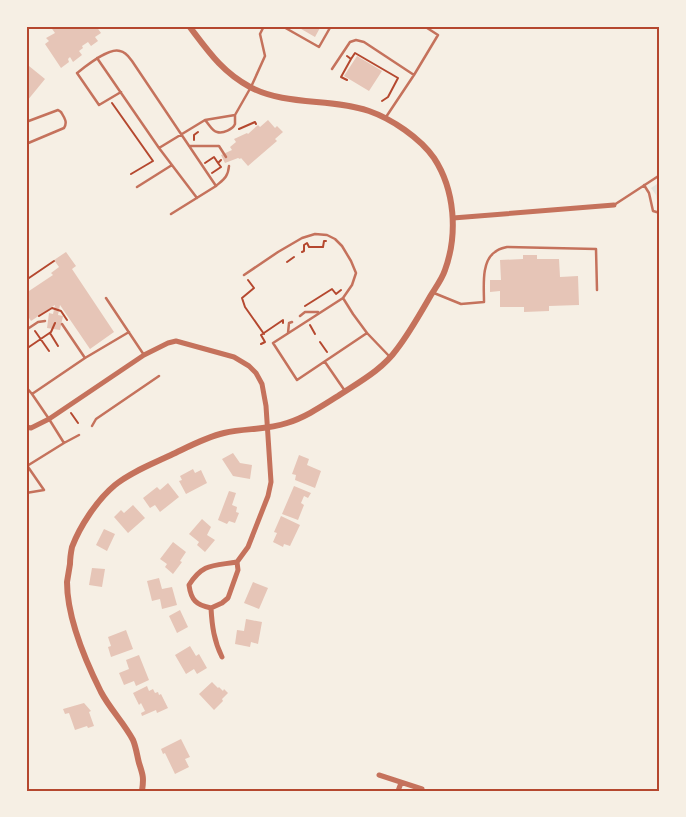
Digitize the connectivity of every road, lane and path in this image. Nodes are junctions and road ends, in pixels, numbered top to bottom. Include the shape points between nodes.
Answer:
1 (189, 26) edge
2 (264, 26) edge
3 (282, 26) edge
4 (331, 26) edge
5 (424, 26) edge
6 (97, 58) junction
7 (332, 69) dead end
8 (414, 75) junction
9 (347, 80) dead end
10 (251, 87) junction
11 (121, 92) junction
12 (382, 102) dead end
13 (116, 110) dead end
14 (235, 115) junction
15 (386, 117) junction
16 (205, 120) junction
17 (26, 122) edge
18 (256, 124) dead end
19 (237, 130) dead end
20 (181, 135) junction
21 (26, 144) edge
22 (189, 146) junction
23 (159, 148) junction
24 (212, 158) dead end
25 (226, 158) dead end
26 (218, 163) dead end
27 (172, 165) junction
28 (228, 166) dead end
29 (220, 168) dead end
30 (131, 174) dead end
31 (209, 175) junction
32 (660, 175) edge
33 (644, 185) junction
34 (216, 186) junction
35 (137, 187) dead end
36 (197, 198) junction
37 (614, 205) joint
38 (171, 214) dead end
39 (660, 214) edge
40 (453, 218) junction
41 (327, 242) dead end
42 (302, 252) dead end
43 (294, 257) dead end
44 (54, 261) dead end
45 (287, 262) dead end
46 (244, 275) dead end
47 (247, 279) dead end
48 (26, 280) edge
49 (344, 288) dead end
50 (597, 290) dead end
51 (433, 292) junction
52 (106, 298) dead end
53 (343, 298) junction
54 (302, 308) dead end
55 (320, 312) junction
56 (300, 316) dead end
57 (36, 318) dead end
58 (45, 321) dead end
59 (292, 322) dead end
60 (55, 323) dead end
61 (62, 324) dead end
62 (310, 325) dead end
63 (32, 326) junction
64 (71, 326) dead end
65 (282, 328) dead end
66 (26, 330) edge
67 (129, 332) junction
68 (50, 333) junction
69 (288, 333) junction
70 (367, 333) junction
71 (264, 334) junction
72 (315, 334) dead end
73 (41, 340) junction
74 (320, 342) dead end
75 (261, 344) dead end
76 (58, 346) dead end
77 (26, 350) edge
78 (49, 351) dead end
79 (328, 354) dead end
80 (144, 355) junction
81 (85, 358) junction
82 (391, 358) junction
83 (325, 362) junction
84 (159, 376) dead end
85 (26, 387) edge
86 (345, 392) junction
87 (32, 394) junction
88 (70, 413) dead end
89 (49, 419) junction
90 (78, 423) dead end
91 (92, 426) dead end
92 (267, 427) junction
93 (26, 428) edge
94 (79, 435) dead end
95 (64, 443) junction
96 (27, 465) edge
97 (26, 493) edge
98 (236, 562) junction
99 (211, 608) junction
100 (222, 657) dead end
101 (379, 775) dead end
102 (401, 783) junction
103 (422, 789) dead end
104 (142, 791) edge
105 (398, 791) edge

1 - 10 street via 212,58
2 - 10 lane via 260,34 265,56
3 - 4 lane via 319,47
5 - 8 lane via 438,35
6 - 11 lane
6 - 11 lane via 77,73 99,105
6 - 20 lane via 112,51 125,53
7 - 8 lane via 350,42 356,40
8 - 15 lane
9 - 12 path via 341,77 355,53 398,78
10 - 14 lane
10 - 15 street via 281,97 348,105
11 - 23 lane
13 - 30 path via 153,161
14 - 16 lane
14 - 16 lane via 234,127 223,133 212,129
15 - 40 street via 434,158 447,187
16 - 20 lane
17 - 21 lane via 58,110 66,120 64,128
18 - 19 path via 254,122
20 - 22 lane
20 - 23 lane
22 - 25 lane via 219,146
22 - 31 lane
23 - 27 lane
24 - 26 path
27 - 35 lane
27 - 36 lane
28 - 34 lane via 228,173
29 - 31 path
31 - 34 lane
32 - 33 lane
33 - 37 lane
33 - 39 lane via 653,210
34 - 36 lane
36 - 38 lane
37 - 40 street
40 - 51 street via 452,243 445,270
41 - 42 path via 324,241 323,247 309,247 307,243
43 - 45 path
44 - 48 path
46 - 53 lane via 302,238 327,235 342,246 356,273
47 - 71 path via 254,288 242,298
49 - 54 path via 336,294 332,289
50 - 51 lane via 596,249 507,247 496,251 486,263 484,302 461,304
51 - 82 street
52 - 67 lane
53 - 55 lane
53 - 70 lane
55 - 56 lane via 305,312
55 - 69 lane
57 - 64 path via 52,308 61,311
58 - 63 lane
59 - 69 lane
60 - 68 path
61 - 81 lane
62 - 72 path
63 - 66 lane
63 - 73 path
65 - 71 path via 283,320
67 - 80 lane
67 - 81 lane
68 - 73 path
68 - 76 path
69 - 83 lane via 273,343 297,380
70 - 82 lane
70 - 83 lane
71 - 75 path via 261,335 265,342
73 - 77 path
73 - 78 path
74 - 79 path
80 - 89 street
80 - 92 street via 176,341 234,358 249,366 262,384
81 - 87 lane
82 - 86 street
83 - 86 lane
84 - 91 lane via 96,419
85 - 87 lane
86 - 92 street via 302,417
87 - 89 lane
88 - 90 path
89 - 93 street
89 - 95 lane
92 - 98 street via 271,482 268,496 248,547
92 - 104 street via 221,434 201,441 116,484 99,501 82,526 72,549 67,582 72,619 102,693 133,742 144,778
94 - 95 lane
95 - 96 lane
96 - 97 lane via 44,490
98 - 99 street via 238,570 228,598
98 - 99 street via 206,567 189,585 196,603
99 - 100 street via 214,638
101 - 102 street
102 - 103 street
102 - 105 street

